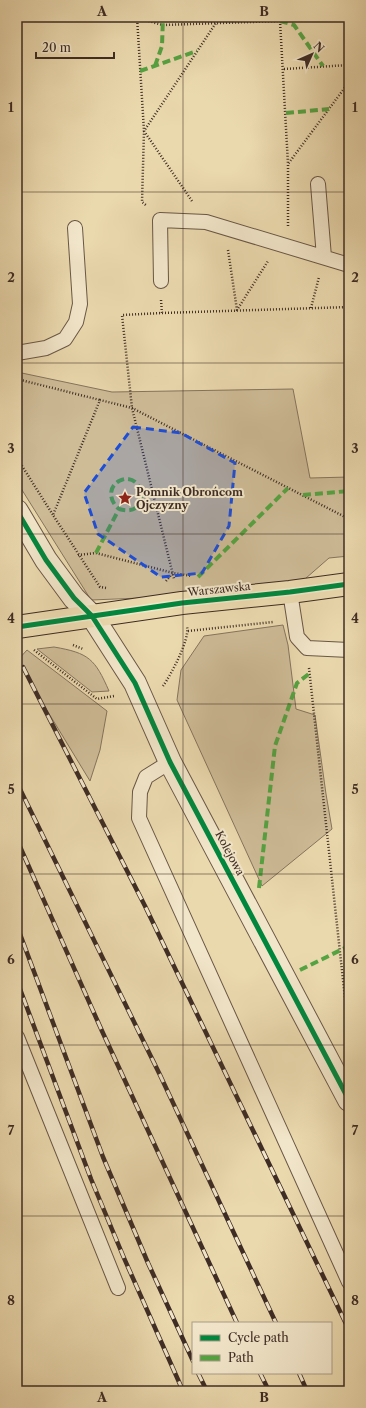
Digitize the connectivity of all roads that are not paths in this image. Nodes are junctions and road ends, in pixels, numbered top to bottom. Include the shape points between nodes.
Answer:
1 (318, 184) dead end
2 (75, 228) dead end
3 (324, 258) junction
4 (349, 265) edge
5 (161, 281) road end
6 (17, 353) edge
7 (17, 510) edge
8 (349, 584) edge
9 (290, 592) junction
10 (92, 616) junction
11 (17, 627) edge
12 (349, 650) edge
13 (170, 762) junction
14 (17, 1037) edge
15 (349, 1100) edge
16 (349, 1282) edge
17 (118, 1288) dead end

1 - 3 lane
2 - 6 lane via 80,304 76,322 65,339 46,348
3 - 4 lane
3 - 5 lane via 206,222 160,220
7 - 10 street, Kolejowa via 46,560 74,598
8 - 9 main road, Warszawska
9 - 10 main road, Warszawska via 182,603
9 - 12 lane via 296,638 307,648
10 - 11 main road, Warszawska
10 - 13 street, Kolejowa via 135,683
13 - 15 street, Kolejowa
13 - 16 lane via 146,777 140,792 139,818
14 - 17 lane

